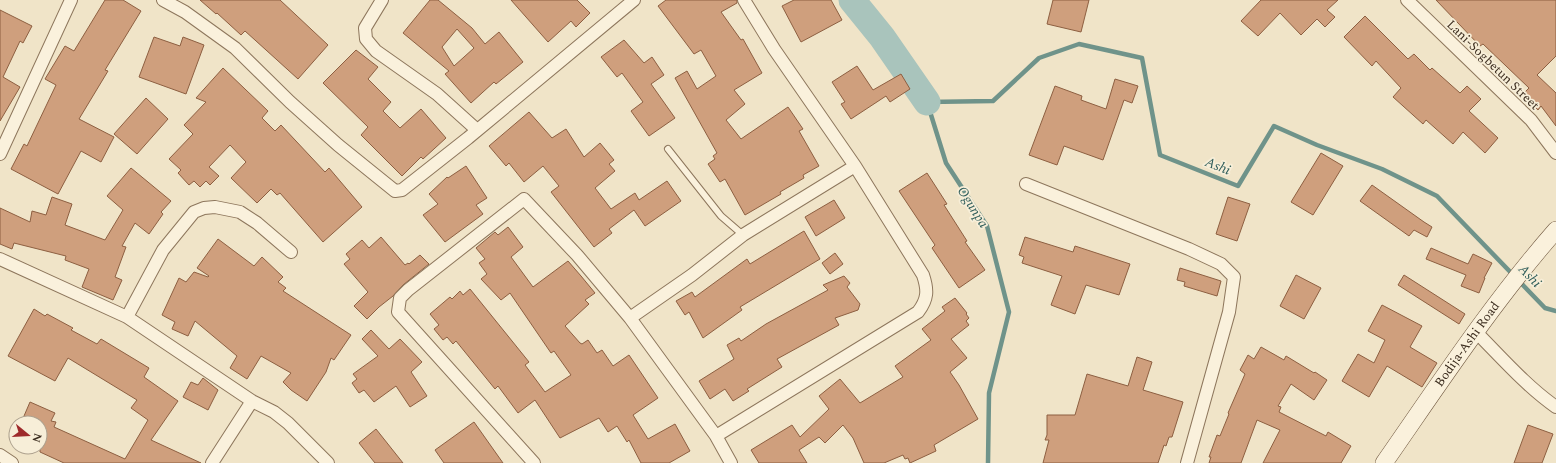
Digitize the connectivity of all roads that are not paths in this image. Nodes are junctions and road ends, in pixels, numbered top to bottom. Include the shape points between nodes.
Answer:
1 (71, 0) edge
2 (163, 0) edge
3 (382, 0) edge
4 (634, 0) edge
5 (744, 0) edge
6 (1408, 0) edge
7 (477, 130) junction
8 (668, 149) dead end
9 (1556, 153) edge
10 (0, 154) edge
11 (855, 166) junction
12 (1026, 184) dead end
13 (1556, 230) edge
14 (743, 236) junction
15 (291, 252) dead end
16 (0, 259) edge
17 (127, 318) junction
18 (630, 318) junction
19 (1475, 331) junction
20 (252, 401) junction
21 (1556, 407) edge
22 (716, 436) junction
23 (0, 455) edge
24 (12, 463) edge
25 (212, 463) edge
26 (328, 463) edge
27 (534, 463) edge
28 (731, 463) edge
29 (1187, 463) edge
30 (1384, 463) edge

1 - 10 street
2 - 7 street via 185,12 235,48 290,102 394,191 408,186
3 - 7 street via 365,28 366,39 376,51 437,94
4 - 7 street
5 - 11 street via 774,49
6 - 9 street, Lani-Sogbetun Street via 1531,120
8 - 14 lane via 721,216
11 - 14 street
11 - 22 street via 923,275 927,296 924,305 918,312
12 - 29 street via 1195,252 1221,264 1234,277 1229,312
13 - 19 street, Bodija-Ashi Road
14 - 18 street
15 - 17 street via 240,212 215,207 194,212 163,250
16 - 17 street
17 - 20 street
18 - 22 street
18 - 27 street via 577,255 524,199 400,298 398,312
19 - 21 street via 1537,393
19 - 30 street, Bodija-Ashi Road
20 - 25 street
20 - 26 street via 274,412 288,423
22 - 28 street
23 - 24 street

